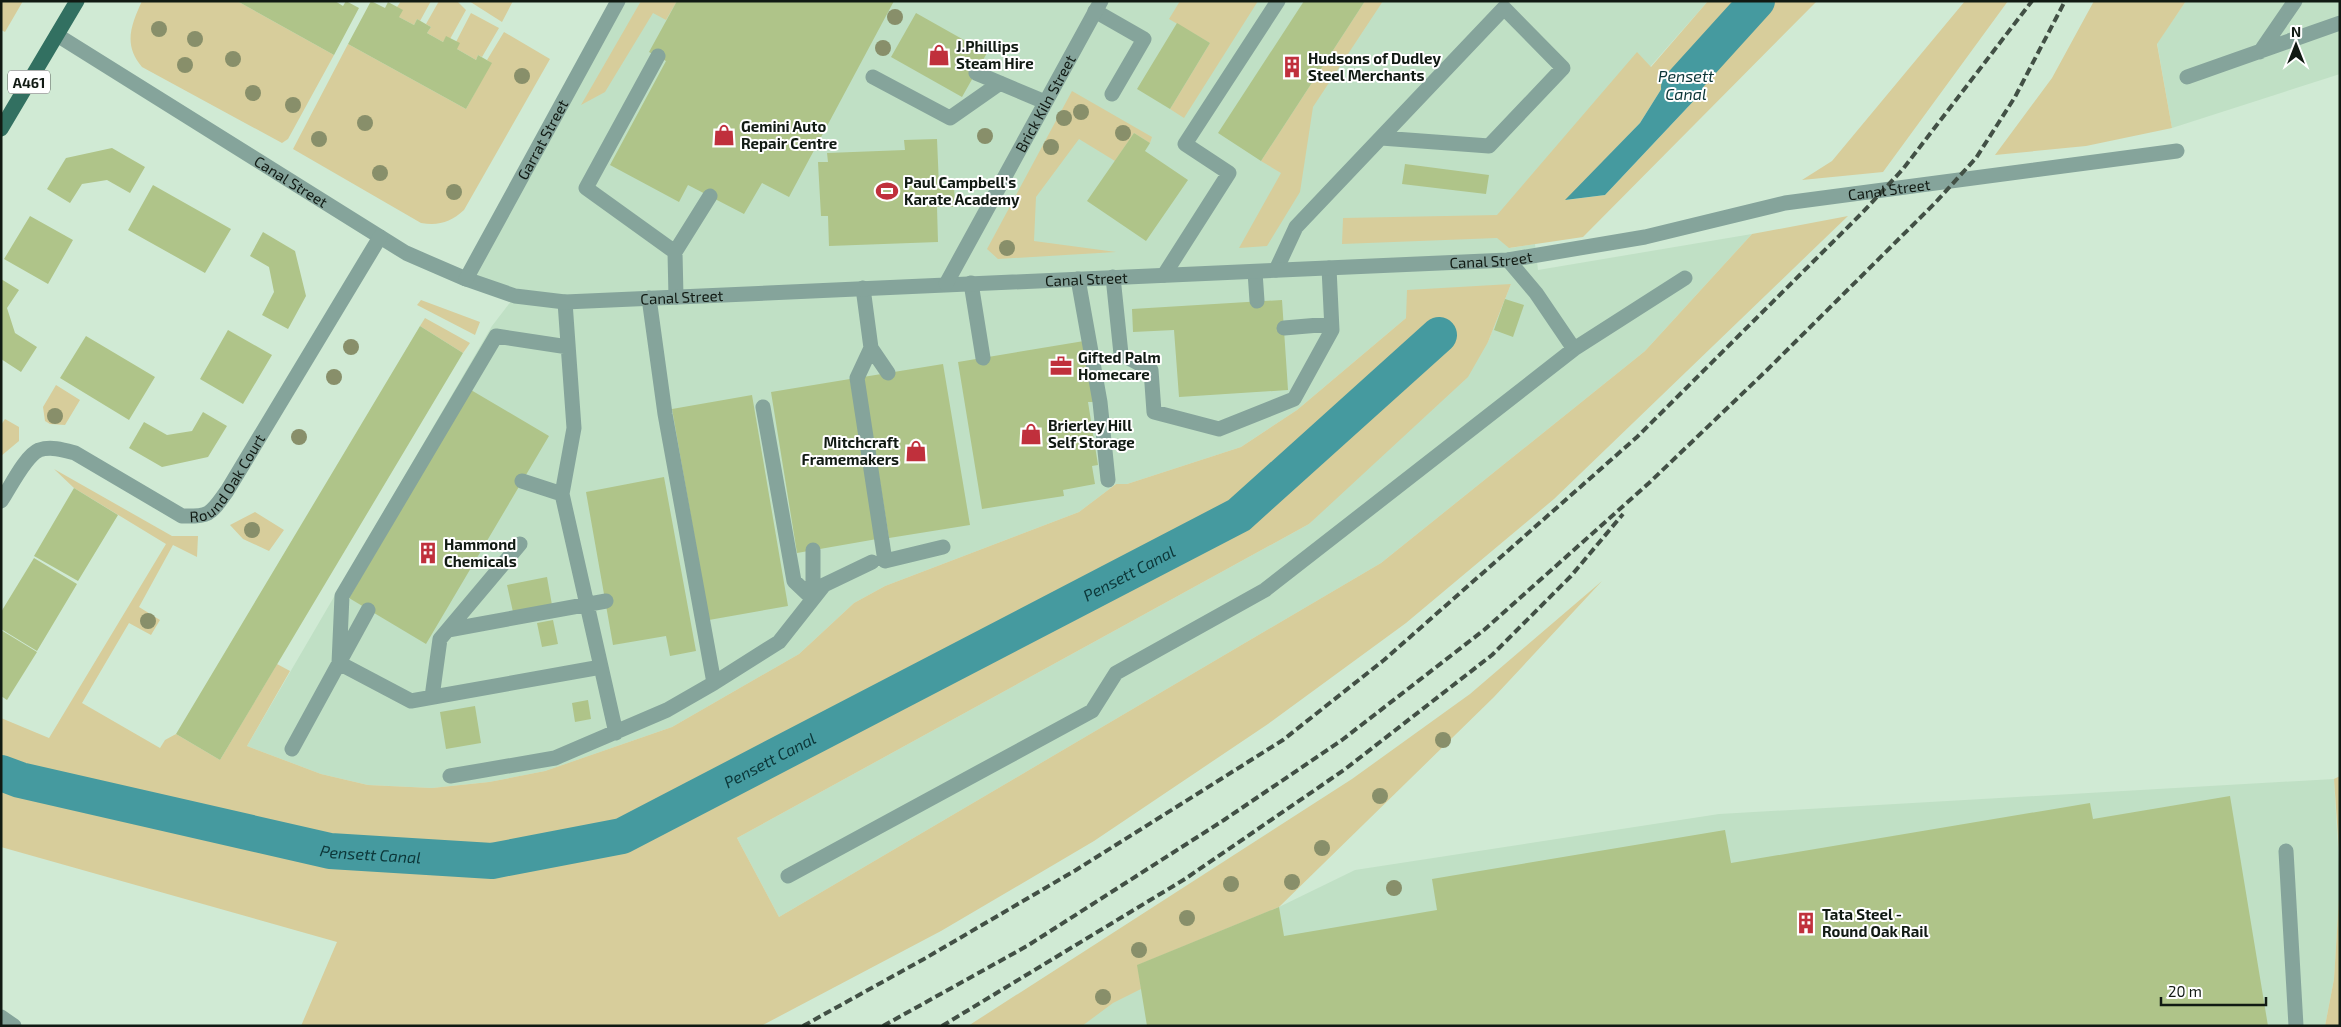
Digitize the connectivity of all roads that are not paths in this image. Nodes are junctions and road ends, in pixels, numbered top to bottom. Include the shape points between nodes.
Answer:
1 (77, 1) edge
2 (618, 1) edge
3 (1278, 1) edge
4 (2295, 1) edge
5 (1508, 5) edge
6 (1098, 6) edge
7 (2340, 23) edge
8 (57, 35) junction
9 (2260, 52) junction
10 (658, 56) dead end
11 (976, 73) dead end
12 (873, 77) dead end
13 (2186, 77) dead end
14 (1000, 83) junction
15 (1112, 94) dead end
16 (1045, 102) junction
17 (1, 129) edge
18 (1381, 138) junction
19 (2177, 151) dead end
20 (710, 196) dead end
21 (380, 236) junction
22 (675, 252) junction
23 (1508, 260) junction
24 (1329, 268) junction
25 (1276, 270) junction
26 (1254, 272) junction
27 (1164, 275) junction
28 (1113, 277) junction
29 (466, 278) junction
30 (1685, 278) dead end
31 (1078, 279) junction
32 (971, 283) junction
33 (946, 284) junction
34 (863, 288) junction
35 (676, 297) junction
36 (649, 298) junction
37 (1257, 301) dead end
38 (565, 302) junction
39 (1331, 324) junction
40 (1284, 328) dead end
41 (568, 347) junction
42 (871, 348) junction
43 (1574, 349) junction
44 (982, 358) dead end
45 (888, 373) dead end
46 (762, 407) dead end
47 (1108, 480) dead end
48 (522, 482) dead end
49 (562, 494) junction
50 (1, 502) edge
51 (520, 544) dead end
52 (943, 547) dead end
53 (813, 550) dead end
54 (872, 562) dead end
55 (814, 599) junction
56 (606, 601) dead end
57 (587, 604) junction
58 (368, 610) dead end
59 (448, 630) junction
60 (339, 664) junction
61 (600, 667) junction
62 (714, 683) junction
63 (432, 697) junction
64 (616, 733) junction
65 (292, 749) dead end
66 (450, 776) dead end
67 (2286, 851) dead end
68 (788, 876) dead end
69 (1, 1017) edge
70 (14, 1026) edge
71 (2296, 1026) edge

1 - 8 main road, A461
2 - 29 street, Garrat Street
3 - 27 street via 1185,144 1229,173
4 - 9 street
5 - 18 street
5 - 18 street via 1563,68 1489,146
6 - 15 street via 1144,39
6 - 16 street, Brick Kiln Street
7 - 9 street
8 - 17 main road, A461
8 - 21 street, Canal Street
9 - 13 street
10 - 22 street via 586,188
11 - 14 street
12 - 14 street via 950,118
14 - 16 street
16 - 33 street, Brick Kiln Street
18 - 25 street via 1296,227
19 - 23 street, Canal Street via 1785,203 1645,236
20 - 22 street
21 - 29 street, Canal Street via 406,253
21 - 50 street, Round Oak Court via 211,513 182,516 75,453 58,448 39,451 26,463
22 - 35 street
23 - 24 street, Canal Street
23 - 43 street via 1536,293
24 - 25 street, Canal Street
24 - 39 street
25 - 26 street, Canal Street
26 - 27 street, Canal Street
26 - 37 street
27 - 28 street, Canal Street
28 - 31 street, Canal Street
28 - 39 street via 1121,354 1151,370 1154,412 1219,429 1294,399 1332,330
29 - 38 street, Canal Street via 515,296
30 - 43 street
31 - 32 street, Canal Street
31 - 47 street via 1100,402
32 - 33 street, Canal Street
32 - 44 street
33 - 34 street, Canal Street
34 - 35 street, Canal Street
34 - 42 street
35 - 36 street, Canal Street
36 - 38 street, Canal Street
36 - 62 street via 665,414 695,560
38 - 41 street
39 - 40 street
41 - 49 street via 574,428
41 - 60 street via 496,336 342,596
42 - 45 street
42 - 52 street via 856,378 885,561
43 - 68 street via 1265,590 1116,673 1092,711
46 - 55 street via 794,581
48 - 49 street
49 - 57 street
51 - 59 street
53 - 55 street
54 - 55 street via 824,585
55 - 62 street via 779,642
56 - 57 street
57 - 59 street
57 - 61 street
58 - 60 street
59 - 63 street via 440,639
60 - 63 street via 411,701
60 - 65 street
61 - 63 street
61 - 64 street
62 - 64 street via 668,710
64 - 66 street via 555,758
67 - 71 street
69 - 70 street

